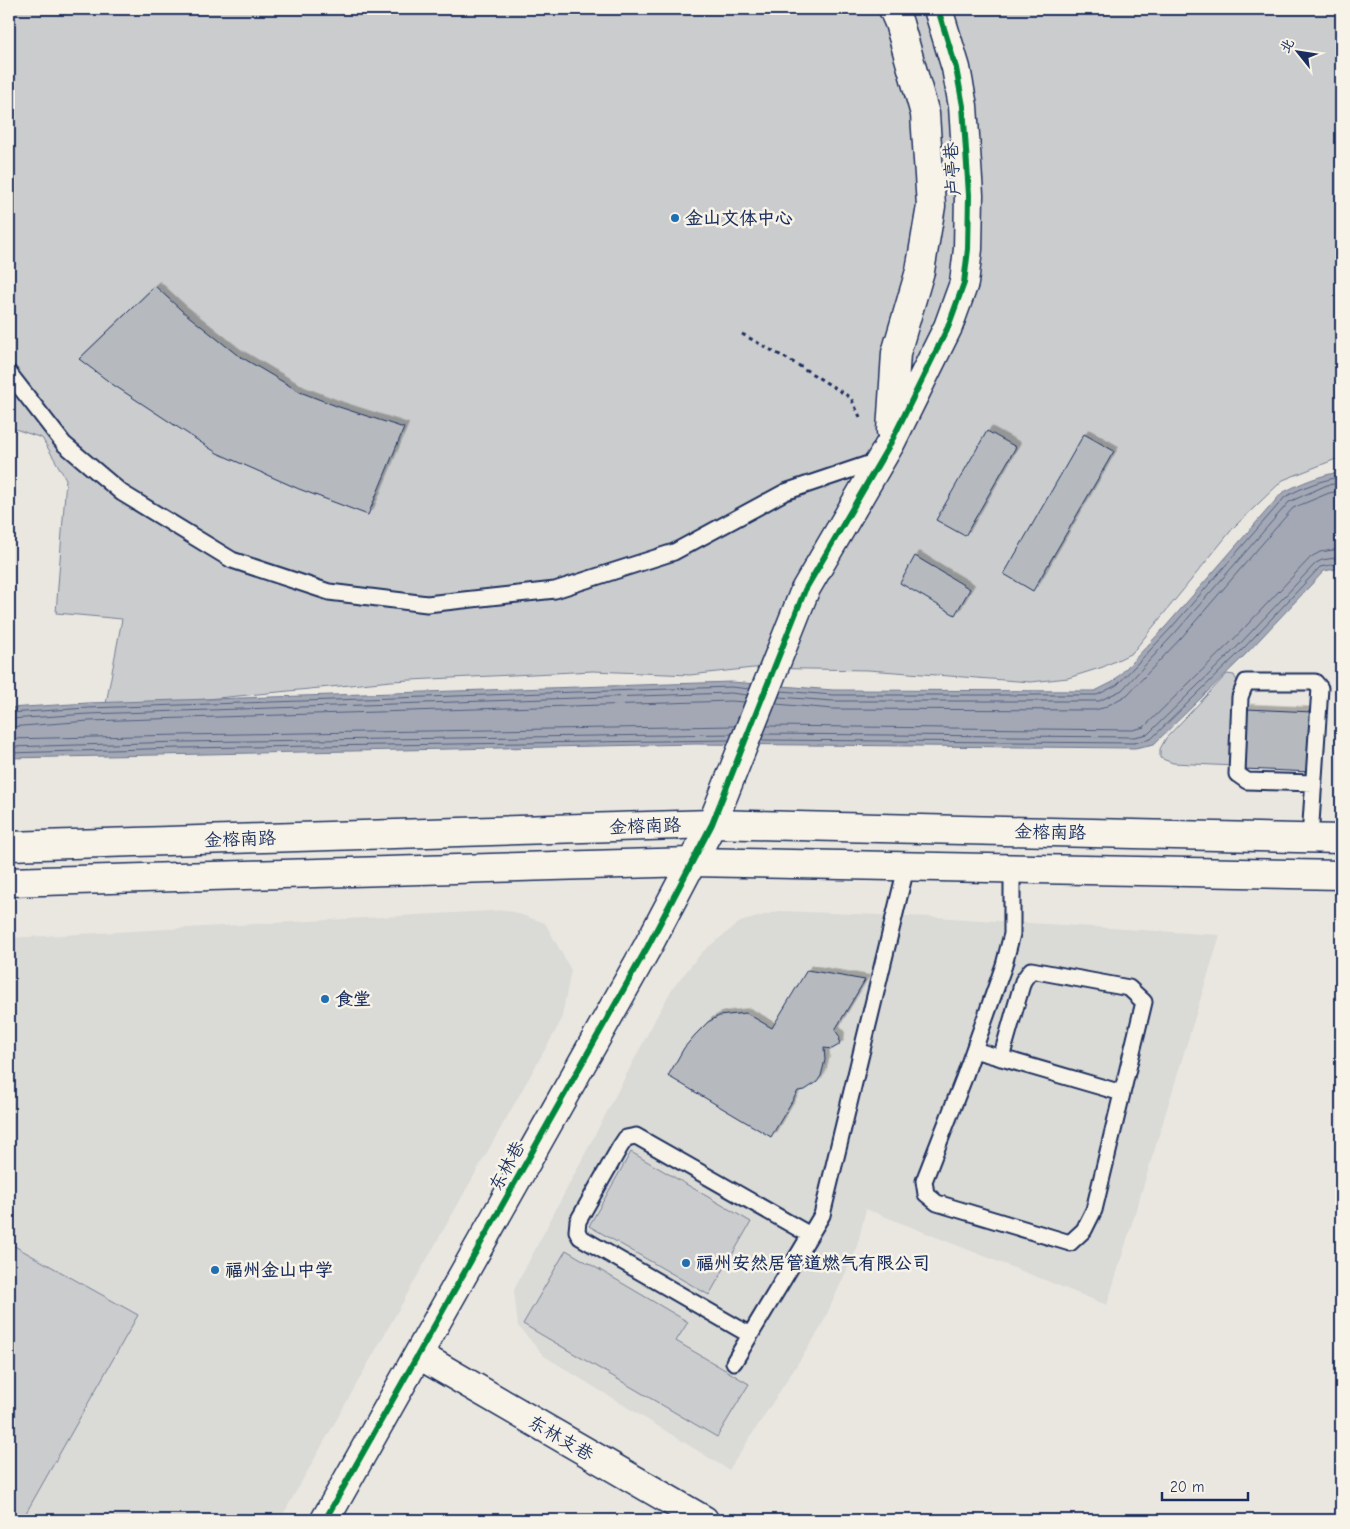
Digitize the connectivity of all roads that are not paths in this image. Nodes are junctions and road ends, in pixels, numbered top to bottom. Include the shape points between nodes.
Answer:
1 (893, 9) edge
2 (938, 9) edge
3 (9, 373) edge
4 (885, 452) junction
5 (804, 590) joint
6 (1314, 784) junction
7 (712, 824) junction
8 (1310, 838) junction
9 (1341, 839) edge
10 (9, 846) edge
11 (691, 862) junction
12 (906, 868) junction
13 (1012, 870) junction
14 (1341, 876) edge
15 (9, 882) edge
16 (974, 1050) junction
17 (1001, 1058) junction
18 (1122, 1093) junction
19 (810, 1235) junction
20 (750, 1336) junction
21 (419, 1355) junction
22 (734, 1362) dead end
23 (325, 1520) edge
24 (704, 1520) edge

1 - 4 main road via 925,114 931,206 920,271 896,353
2 - 4 main road, 卢亭巷 via 956,68 963,106 969,195 964,283 948,327
3 - 4 lane via 64,444 122,493 232,560 329,592 427,604 555,590 674,552 785,492
4 - 5 main road, 卢亭巷
5 - 7 main road, 东林巷
6 - 6 lane via 1320,688 1315,682 1246,682 1240,697 1237,774 1248,781
6 - 8 lane
7 - 8 main road, 金榕南路
7 - 10 main road, 金榕南路
7 - 11 main road, 东林巷
8 - 9 main road, 金榕南路
11 - 12 main road, 金榕南路
11 - 15 main road, 金榕南路
11 - 21 main road, 东林巷 via 648,946
12 - 13 main road, 金榕南路
12 - 19 lane via 822,1215
13 - 14 main road, 金榕南路
13 - 16 lane via 1012,934
16 - 17 lane
16 - 18 lane via 924,1181 926,1194 937,1203 1070,1243 1084,1230 1094,1210
17 - 18 lane
17 - 18 lane via 1023,980 1031,970 1129,988 1144,1002
19 - 20 lane
19 - 20 lane via 636,1136 626,1138 620,1147 578,1221 580,1237
20 - 22 lane
21 - 23 main road, 东林巷
21 - 24 main road, 东林支巷

